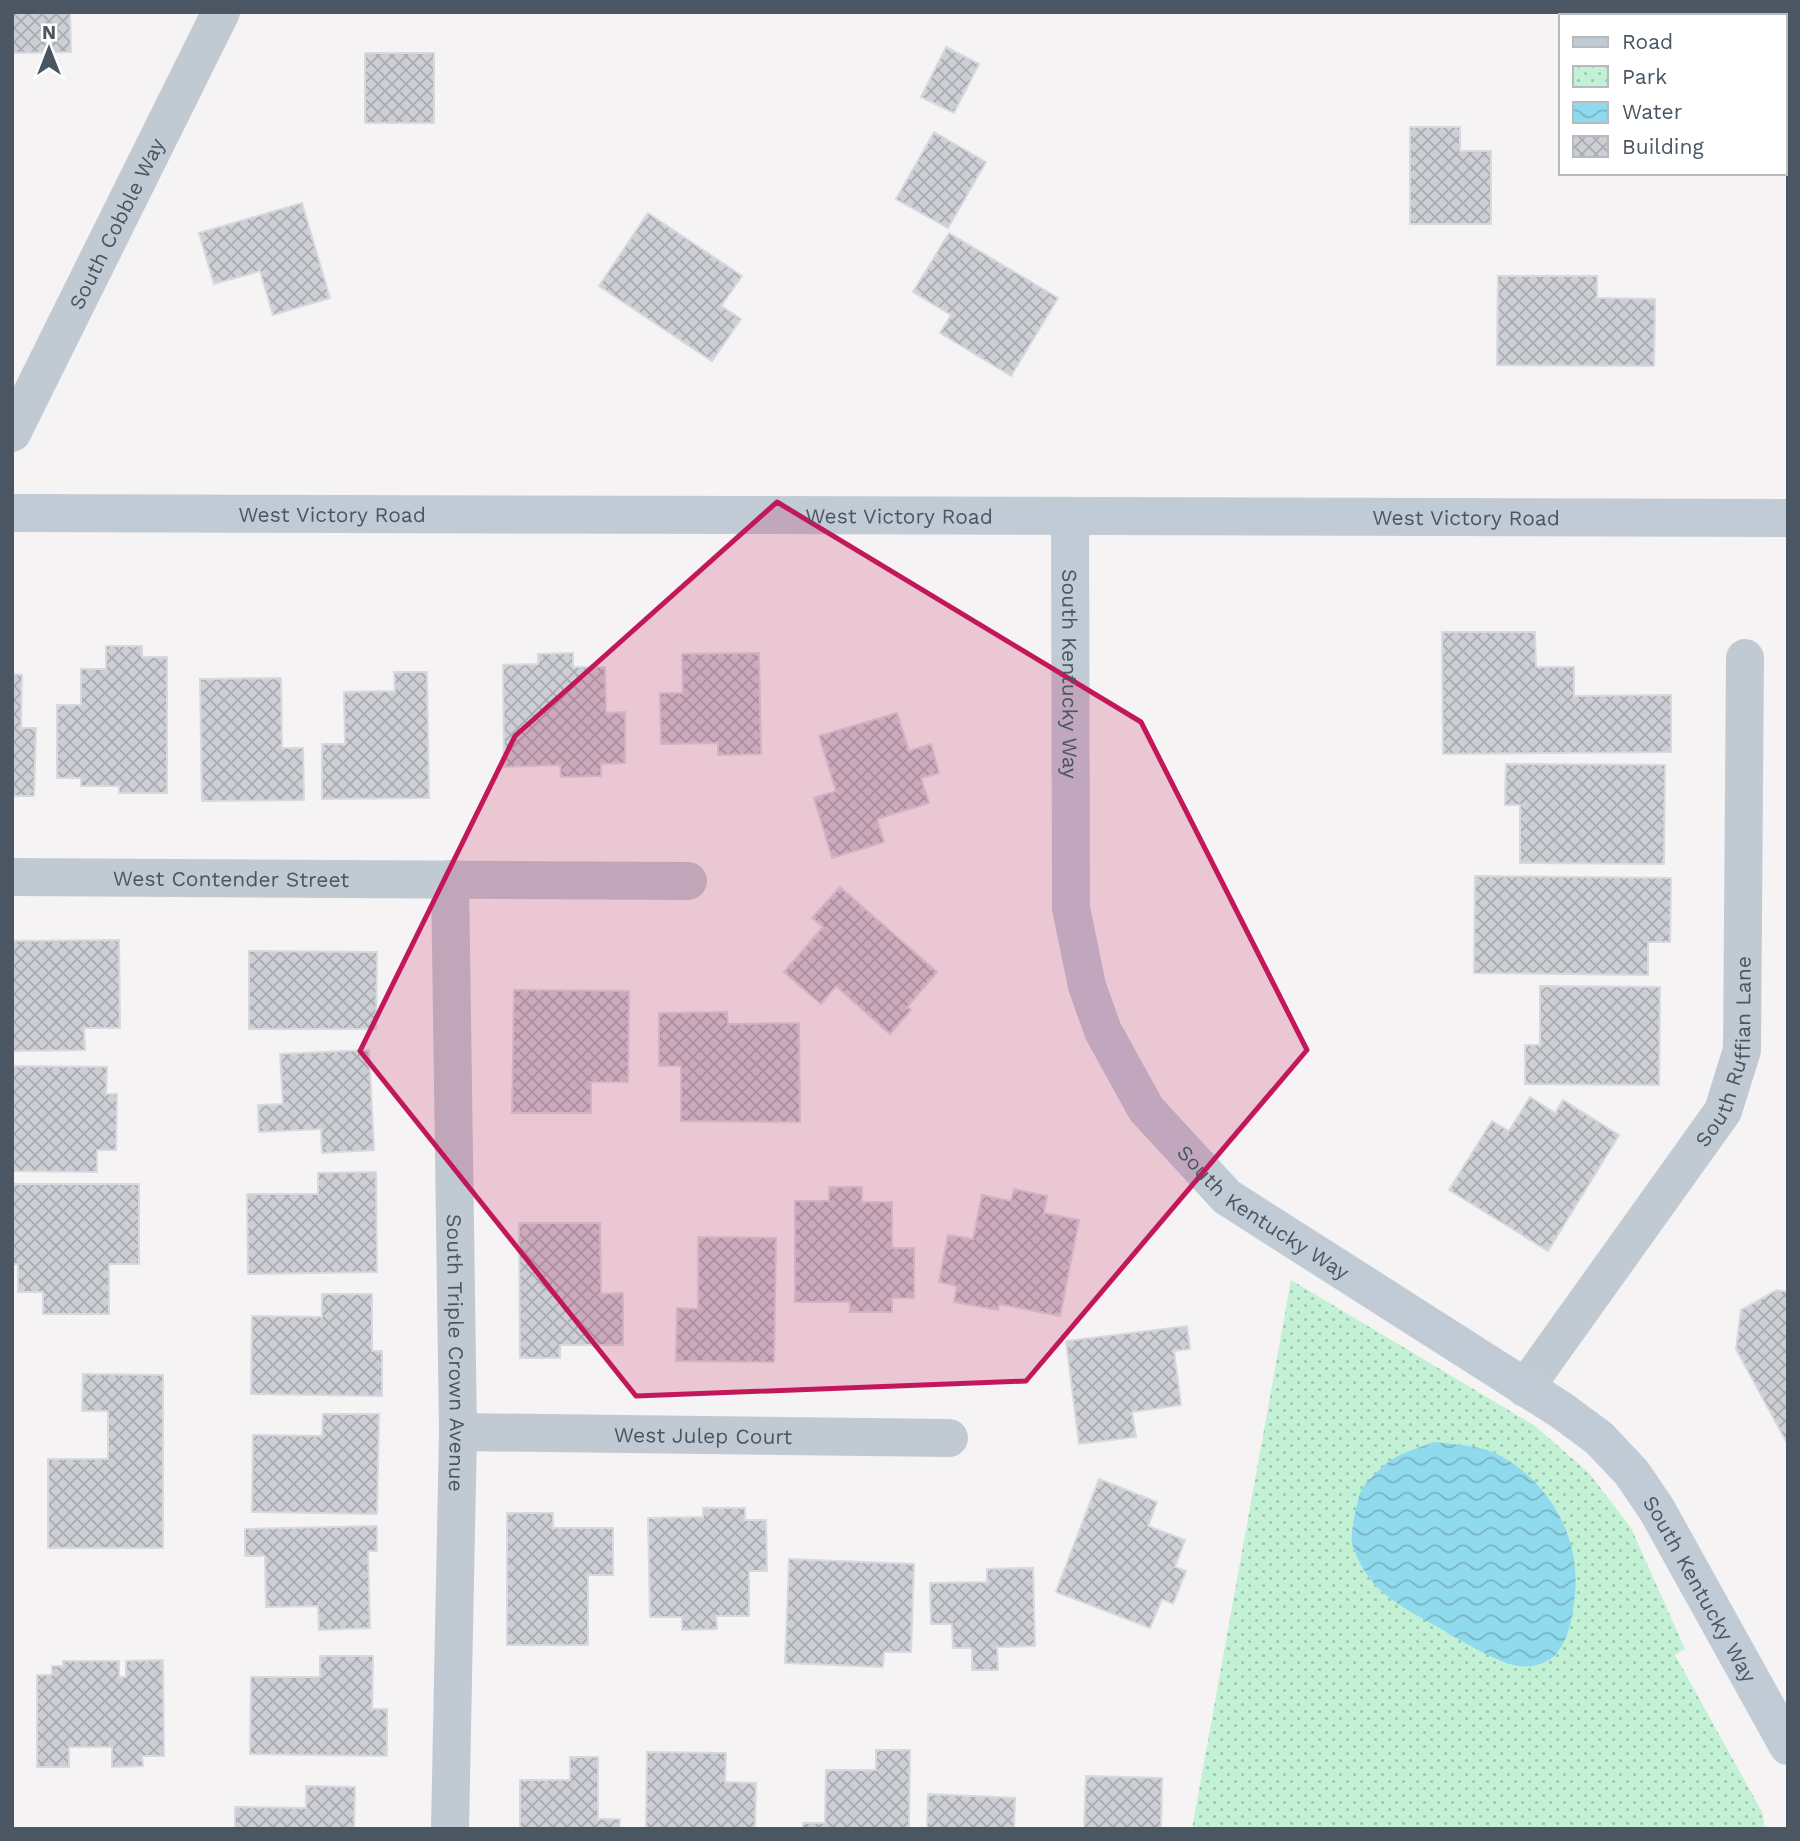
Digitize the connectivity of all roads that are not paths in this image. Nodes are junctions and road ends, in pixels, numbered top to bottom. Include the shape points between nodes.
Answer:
1 (221, 12) edge
2 (12, 433) edge
3 (12, 513) edge
4 (1070, 516) junction
5 (1788, 518) edge
6 (1745, 658) dead end
7 (12, 877) edge
8 (450, 879) junction
9 (688, 881) dead end
10 (1525, 1388) junction
11 (458, 1432) junction
12 (949, 1438) dead end
13 (1788, 1746) edge
14 (450, 1829) edge

1 - 2 street, South Cobble Way
3 - 4 main road, West Victory Road
4 - 5 main road, West Victory Road
4 - 10 main road, South Kentucky Way via 1072,908 1087,986 1103,1031 1146,1109 1227,1197
6 - 10 street, South Ruffian Lane via 1742,1050 1723,1111
7 - 8 street, West Contender Street
8 - 9 street, West Contender Street
8 - 11 street, South Triple Crown Avenue
10 - 13 main road, South Kentucky Way via 1598,1438 1632,1473
11 - 12 street, West Julep Court
11 - 14 street, South Triple Crown Avenue

